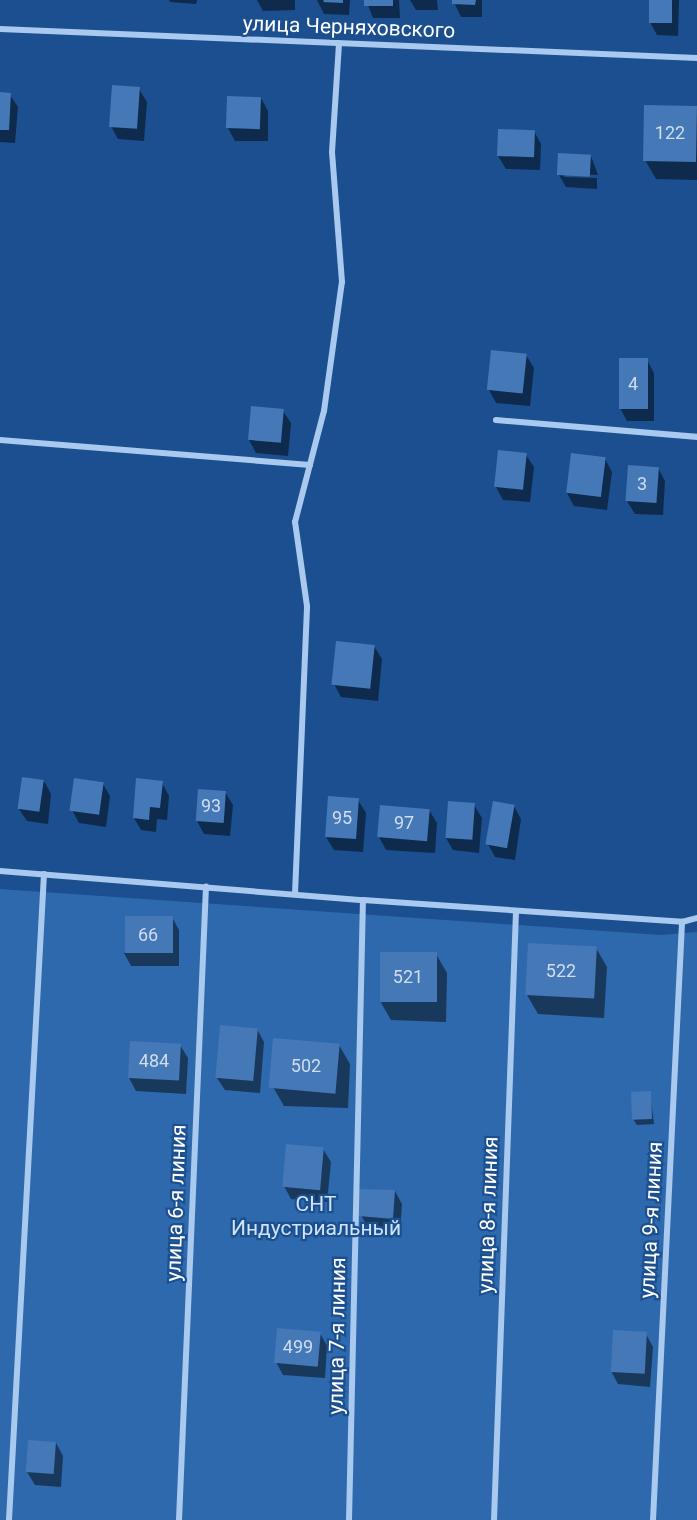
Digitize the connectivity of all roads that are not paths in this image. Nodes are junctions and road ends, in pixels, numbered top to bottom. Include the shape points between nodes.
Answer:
1 (0, 29) edge
2 (339, 43) junction
3 (697, 58) edge
4 (496, 420) dead end
5 (697, 437) edge
6 (0, 440) edge
7 (310, 465) junction
8 (0, 871) edge
9 (44, 874) junction
10 (206, 887) junction
11 (295, 894) junction
12 (363, 900) junction
13 (516, 910) junction
14 (697, 918) edge
15 (682, 922) junction
16 (9, 1520) edge
17 (179, 1520) edge
18 (349, 1520) edge
19 (494, 1520) edge
20 (653, 1520) edge

1 - 2 street, улица Черняховского
2 - 3 street, улица Черняховского
2 - 7 street via 332,152 342,282 324,411
4 - 5 street
6 - 7 street
7 - 11 street via 295,522 307,606
8 - 9 street
9 - 10 street
9 - 16 street
10 - 11 street
10 - 17 street, улица 6-я линия
11 - 12 street
12 - 13 street
12 - 18 street, улица 7-я линия
13 - 15 street
13 - 19 street, улица 8-я линия
14 - 15 street
15 - 20 street, улица 9-я линия

